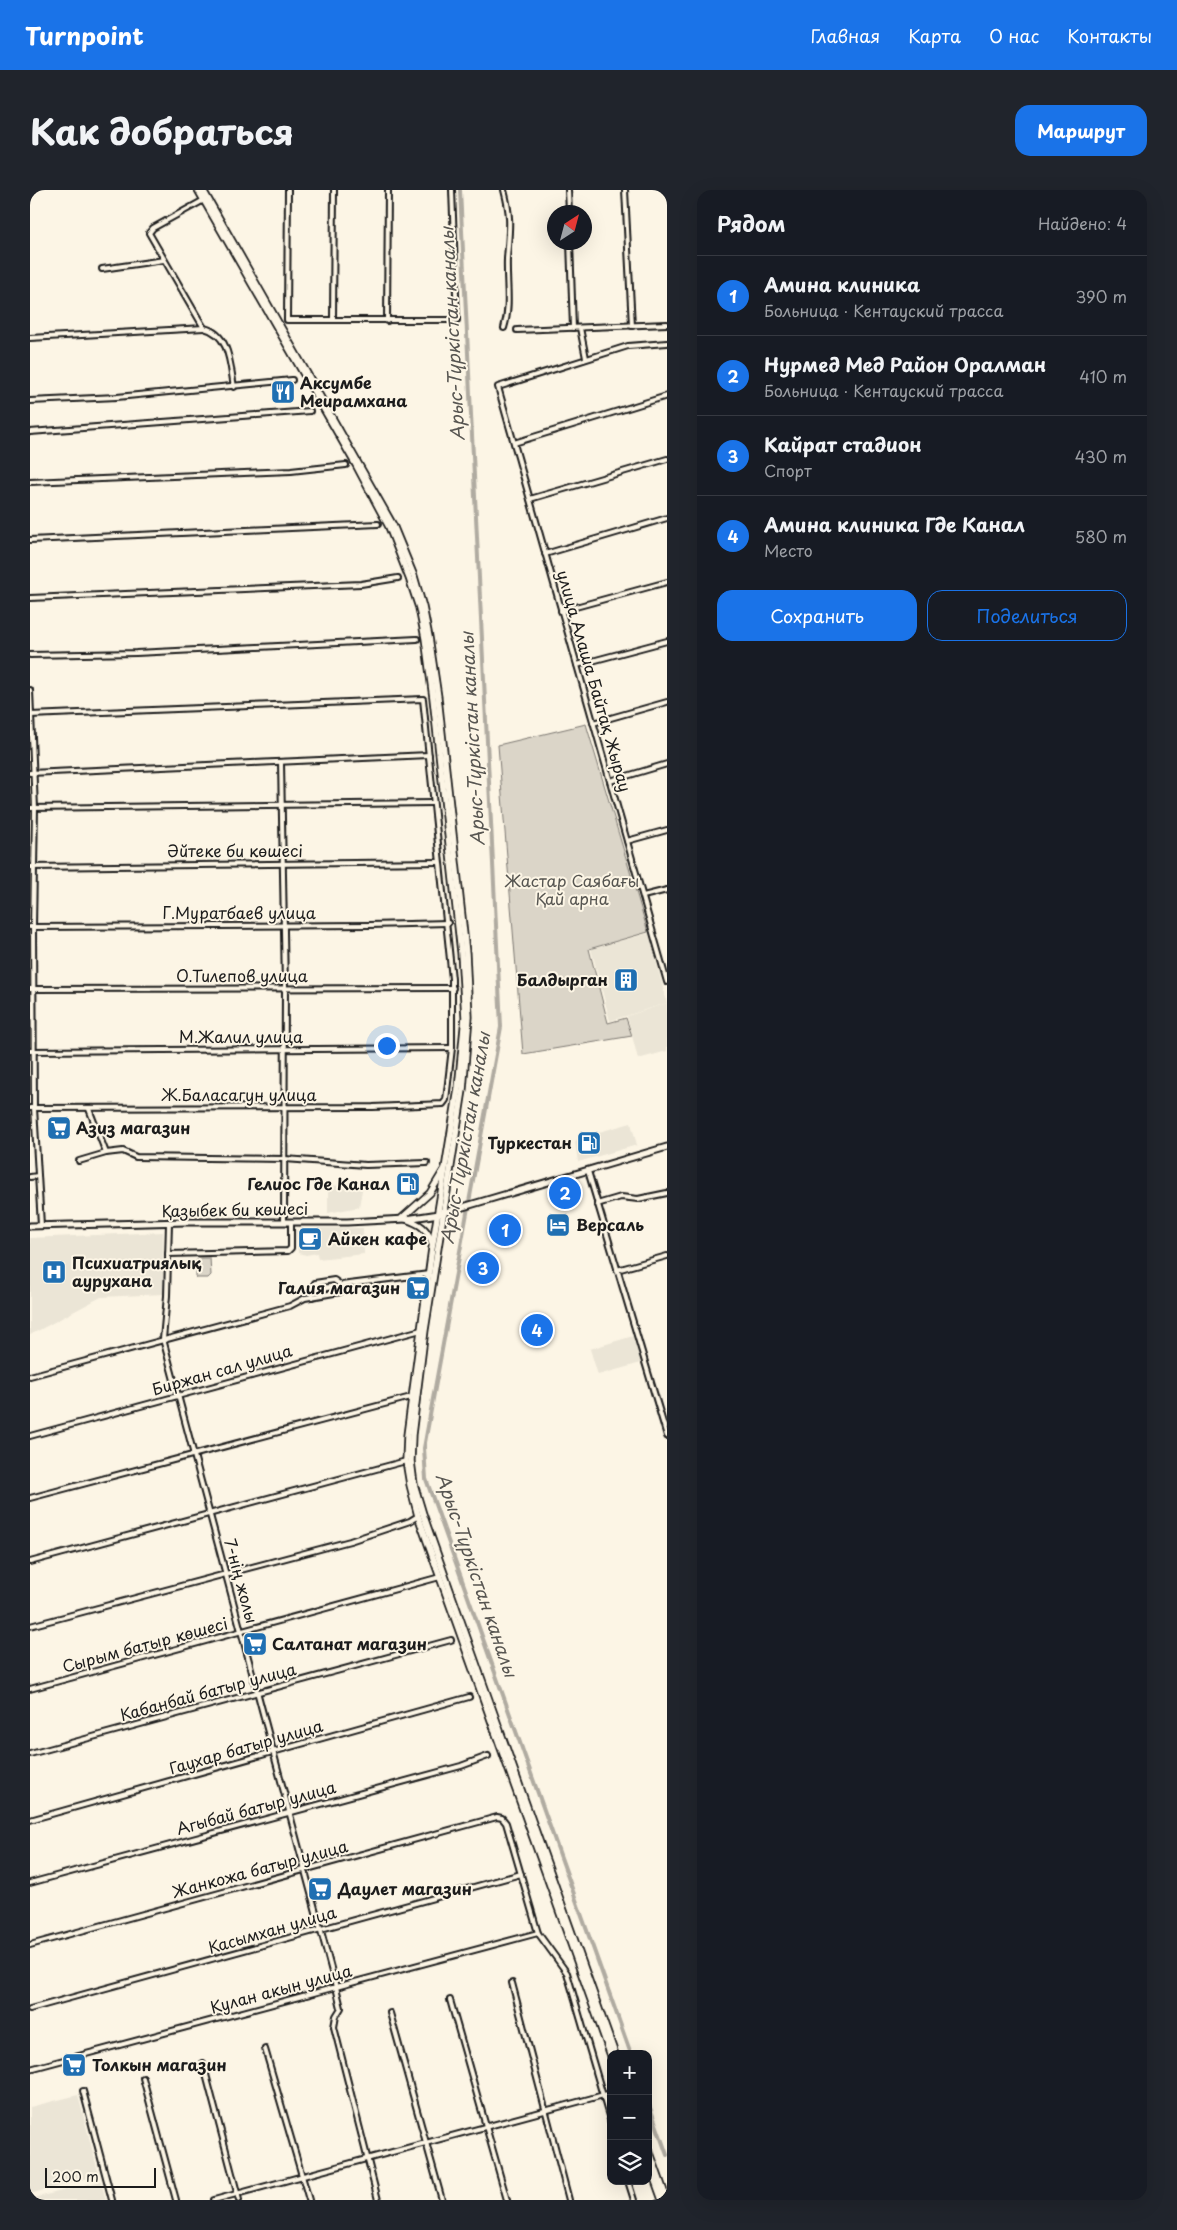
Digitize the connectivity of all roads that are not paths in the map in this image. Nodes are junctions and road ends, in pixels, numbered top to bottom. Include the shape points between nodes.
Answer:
1 (198, 190) edge
2 (203, 190) edge
3 (288, 190) edge
4 (334, 190) edge
5 (388, 190) edge
6 (452, 190) edge
7 (504, 190) edge
8 (568, 190) edge
9 (625, 190) edge
10 (204, 200) junction
11 (569, 205) edge
12 (570, 250) edge
13 (164, 260) junction
14 (102, 269) dead end
15 (332, 320) junction
16 (387, 321) junction
17 (667, 324) edge
18 (632, 326) junction
19 (204, 328) junction
20 (504, 328) dead end
21 (573, 328) junction
22 (580, 328) junction
23 (517, 330) dead end
24 (30, 338) edge
25 (667, 343) edge
26 (586, 358) junction
27 (292, 380) dead end
28 (234, 387) junction
29 (667, 396) edge
30 (30, 401) edge
31 (310, 411) dead end
32 (30, 432) edge
33 (514, 443) junction
34 (667, 459) edge
35 (346, 465) dead end
36 (30, 482) edge
37 (530, 499) junction
38 (667, 518) edge
39 (378, 524) dead end
40 (30, 540) edge
41 (545, 554) junction
42 (398, 578) dead end
43 (667, 582) edge
44 (30, 598) edge
45 (561, 612) junction
46 (416, 639) dead end
47 (667, 641) edge
48 (30, 656) edge
49 (577, 665) junction
50 (30, 690) edge
51 (667, 702) edge
52 (31, 715) edge
53 (593, 723) junction
54 (429, 755) junction
55 (281, 762) junction
56 (667, 764) edge
57 (32, 773) edge
58 (610, 781) junction
59 (433, 803) junction
60 (282, 806) junction
61 (30, 808) edge
62 (36, 808) junction
63 (667, 830) edge
64 (627, 841) junction
65 (439, 862) junction
66 (283, 864) junction
67 (32, 867) edge
68 (667, 890) edge
69 (643, 896) junction
70 (448, 923) junction
71 (285, 925) junction
72 (31, 927) edge
73 (667, 955) edge
74 (660, 957) junction
75 (667, 982) edge
76 (285, 988) junction
77 (453, 988) junction
78 (31, 989) edge
79 (452, 1048) junction
80 (285, 1049) junction
81 (32, 1052) edge
82 (285, 1107) junction
83 (32, 1108) edge
84 (89, 1109) junction
85 (32, 1127) edge
86 (667, 1147) edge
87 (106, 1153) junction
88 (285, 1160) junction
89 (79, 1161) dead end
90 (427, 1164) dead end
91 (445, 1168) junction
92 (588, 1171) junction
93 (38, 1176) junction
94 (30, 1177) edge
95 (667, 1193) edge
96 (596, 1204) junction
97 (441, 1213) junction
98 (404, 1218) junction
99 (284, 1222) junction
100 (291, 1222) junction
101 (169, 1223) junction
102 (30, 1226) edge
103 (41, 1226) junction
104 (433, 1244) junction
105 (168, 1254) junction
106 (667, 1256) edge
107 (616, 1270) junction
108 (429, 1274) junction
109 (341, 1285) junction
110 (312, 1297) junction
111 (421, 1330) junction
112 (163, 1339) junction
113 (30, 1376) edge
114 (177, 1395) junction
115 (411, 1397) junction
116 (30, 1436) edge
117 (667, 1436) edge
118 (193, 1453) junction
119 (406, 1461) junction
120 (30, 1498) edge
121 (210, 1513) junction
122 (418, 1516) junction
123 (30, 1562) edge
124 (226, 1573) junction
125 (440, 1576) junction
126 (30, 1626) edge
127 (241, 1631) junction
128 (451, 1640) dead end
129 (30, 1689) edge
130 (257, 1691) junction
131 (469, 1697) dead end
132 (274, 1751) junction
133 (30, 1754) edge
134 (488, 1756) dead end
135 (289, 1812) junction
136 (30, 1820) edge
137 (304, 1871) junction
138 (521, 1874) junction
139 (30, 1883) edge
140 (321, 1928) junction
141 (538, 1933) junction
142 (30, 1945) edge
143 (512, 1983) dead end
144 (336, 1986) junction
145 (450, 2000) dead end
146 (30, 2009) edge
147 (390, 2013) dead end
148 (265, 2049) dead end
149 (609, 2050) edge
150 (614, 2050) edge
151 (203, 2063) dead end
152 (30, 2069) edge
153 (143, 2078) dead end
154 (83, 2091) dead end
155 (607, 2094) edge
156 (602, 2095) junction
157 (546, 2110) junction
158 (607, 2111) edge
159 (487, 2127) junction
160 (428, 2143) junction
161 (652, 2158) edge
162 (367, 2159) junction
163 (652, 2172) edge
164 (302, 2176) junction
165 (629, 2185) edge
166 (237, 2194) junction
167 (112, 2200) edge
168 (176, 2200) edge
169 (214, 2200) edge
170 (239, 2200) edge
171 (309, 2200) edge
172 (378, 2200) edge
173 (442, 2200) edge
174 (506, 2200) edge
175 (569, 2200) edge
176 (634, 2200) edge
177 (662, 2200) edge
178 (667, 2200) edge

1 - 10 highway
2 - 97 highway via 378,496 404,550 423,606 438,697 469,993 468,1048
3 - 15 street via 287,320
4 - 15 street
5 - 16 street
6 - 16 street via 457,320
7 - 20 street via 511,226 507,259 509,312
8 - 11 street
9 - 18 street
10 - 13 street via 150,230
10 - 91 highway via 374,498 400,552 419,608 434,698 464,993 463,1048
12 - 21 street
13 - 14 street
13 - 19 street
15 - 16 street
17 - 18 street
18 - 22 street
19 - 24 street
19 - 28 street via 216,333 228,350
21 - 22 street
21 - 23 street
22 - 26 street
25 - 26 street via 628,346
26 - 33 street, улица Алаша Байтақ Жырау via 498,387
27 - 28 street
28 - 30 street
29 - 33 street
31 - 32 street
33 - 37 street, улица Алаша Байтақ Жырау
34 - 37 street
35 - 36 street via 291,471
37 - 41 street, улица Алаша Байтақ Жырау
38 - 41 street
39 - 40 street
41 - 45 street, улица Алаша Байтақ Жырау
42 - 44 street via 361,584
43 - 45 street
45 - 49 street, улица Алаша Байтақ Жырау
46 - 48 street
47 - 49 street
49 - 53 street, улица Алаша Байтақ Жырау
50 - 52 street
51 - 53 street
52 - 54 street via 423,699
52 - 57 street
53 - 58 street, улица Алаша Байтақ Жырау
54 - 55 street
54 - 59 street
55 - 57 street
55 - 60 street
56 - 58 street
57 - 62 street
58 - 64 street, улица Алаша Байтақ Жырау
59 - 60 street
59 - 65 street
60 - 62 street
60 - 66 street
61 - 62 street
62 - 67 street
63 - 64 street
64 - 69 street, улица Алаша Байтақ Жырау
65 - 66 street, Әйтеке би көшесі
65 - 70 street
66 - 67 street, Әйтеке би көшесі
66 - 71 street
67 - 72 street
68 - 69 street
69 - 74 street, улица Алаша Байтақ Жырау
70 - 71 street, Г.Муратбаев улица
70 - 77 street
71 - 72 street, Г.Муратбаев улица
71 - 76 street
72 - 78 street
73 - 74 street
74 - 75 street, улица Алаша Байтақ Жырау
76 - 77 street, О.Тилепов улица
76 - 78 street, О.Тилепов улица
76 - 80 street
77 - 79 street
78 - 81 street
79 - 80 street, М.Жалил улица
79 - 82 street, Ж.Баласагун улица via 446,1100 440,1105
80 - 81 street, М.Жалил улица
80 - 82 street
81 - 83 street
82 - 84 street, Ж.Баласагун улица
82 - 88 street
83 - 84 street, Ж.Баласагун улица
83 - 85 street
84 - 87 street
85 - 93 street
86 - 92 main road, Қазыбек би көшесі
87 - 88 street via 123,1151 136,1157
87 - 89 street
88 - 90 street via 366,1165
88 - 99 street
91 - 97 highway
91 - 98 highway via 430,1193
92 - 96 street
92 - 97 main road, Қазыбек би көшесі
93 - 94 street
93 - 103 street
95 - 96 street via 638,1200 621,1197
96 - 107 street
97 - 98 main road, Қазыбек би көшесі
97 - 104 highway
97 - 150 highway via 412,1435 414,1484
98 - 100 main road, Қазыбек би көшесі
98 - 104 highway via 426,1229
99 - 100 main road, Қазыбек би көшесі
99 - 101 main road, Қазыбек би көшесі
100 - 105 street via 292,1248 288,1251
101 - 103 main road, Қазыбек би көшесі
101 - 105 street, 7-нің жолы
102 - 103 main road, Қазыбек би көшесі
104 - 108 highway
105 - 112 street, 7-нің жолы
106 - 107 street
107 - 117 street
108 - 109 street
108 - 111 highway
109 - 110 street via 340,1292
109 - 110 street via 334,1280 315,1283
110 - 112 street via 290,1306
111 - 114 street, Биржан сал улица
111 - 115 highway
112 - 113 street
112 - 114 street, 7-нің жолы
114 - 116 street, Биржан сал улица
114 - 118 street, 7-нің жолы
115 - 118 street
115 - 119 highway
118 - 120 street
118 - 121 street, 7-нің жолы
119 - 121 street
119 - 122 highway
121 - 123 street
121 - 124 street, 7-нің жолы
122 - 124 street via 410,1522 350,1541
122 - 125 highway
124 - 126 street
124 - 127 street, 7-нің жолы
125 - 127 street, Сырым батыр көшесі
125 - 149 highway
127 - 129 street, Сырым батыр көшесі
127 - 130 street, 7-нің жолы
128 - 130 street, Кабанбай батыр улица
130 - 132 street, 7-нің жолы
130 - 133 street, Кабанбай батыр улица
131 - 132 street, Гаухар батыр улица
132 - 135 street, 7-нің жолы
132 - 136 street, Гаухар батыр улица
134 - 135 street, Агыбай батыр улица
135 - 137 street, 7-нің жолы
135 - 139 street, Агыбай батыр улица
137 - 138 street, Жанкожа батыр улица via 497,1817 506,1823
137 - 140 street, 7-нің жолы
137 - 142 street, Жанкожа батыр улица
138 - 140 street, Касымхан улица
138 - 141 street
140 - 144 street, 7-нің жолы
140 - 146 street, Касымхан улица
141 - 144 street, Кулан акын улица
141 - 156 street via 567,1973
143 - 157 street
144 - 152 street, Кулан акын улица
144 - 162 street, 7-нің жолы via 341,2008 334,2027
145 - 159 street
147 - 160 street
148 - 164 street
151 - 166 street
153 - 168 street
154 - 167 street
155 - 156 street
156 - 157 street
156 - 158 street
157 - 159 street
157 - 175 street
159 - 160 street
159 - 174 street
160 - 162 street
160 - 173 street
161 - 178 highway
162 - 164 street
162 - 172 street
163 - 177 highway
164 - 166 street
164 - 171 street
165 - 176 street
166 - 169 street
166 - 170 street

